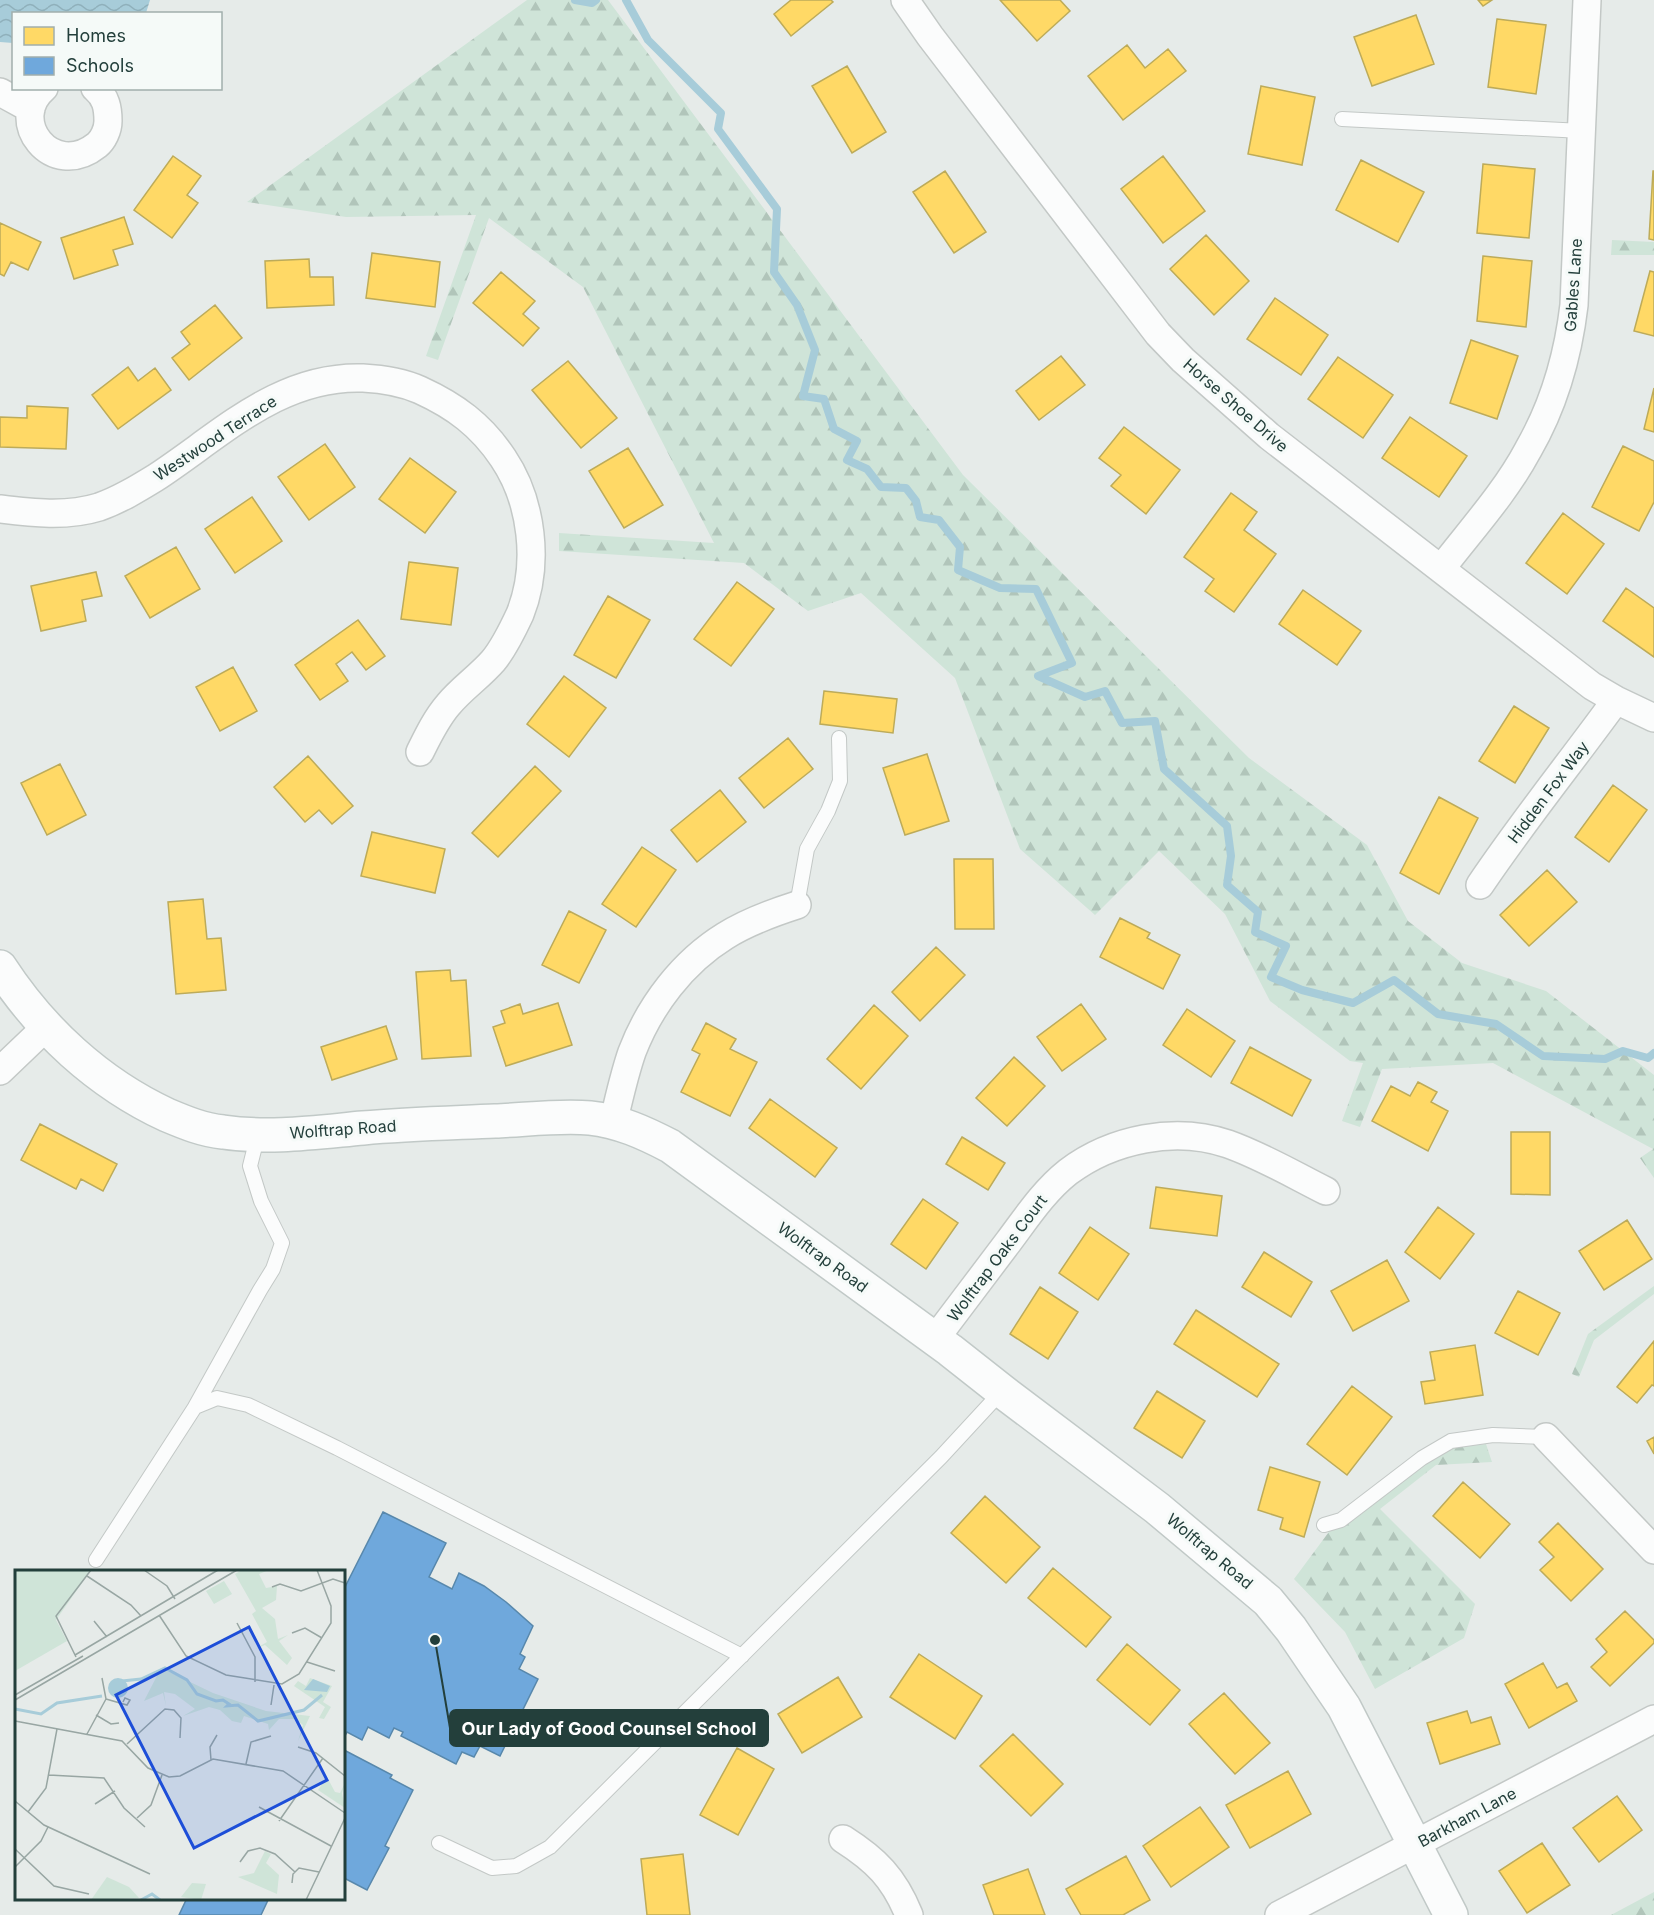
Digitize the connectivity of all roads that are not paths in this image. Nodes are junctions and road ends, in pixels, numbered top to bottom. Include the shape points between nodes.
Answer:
1 (905, 0) edge
2 (1587, 0) edge
3 (98, 90) edge
4 (0, 92) edge
5 (37, 99) edge
6 (1342, 119) dead end
7 (1582, 131) junction
8 (0, 509) edge
9 (1441, 570) junction
10 (1616, 700) junction
11 (1654, 718) edge
12 (839, 738) dead end
13 (420, 752) dead end
14 (1480, 885) dead end
15 (796, 905) joint
16 (0, 967) edge
17 (46, 1027) junction
18 (0, 1071) edge
19 (613, 1123) junction
20 (258, 1134) junction
21 (1326, 1191) dead end
22 (935, 1339) junction
23 (1002, 1391) junction
24 (195, 1407) junction
25 (1546, 1437) joint
26 (1324, 1525) dead end
27 (1654, 1550) edge
28 (96, 1560) dead end
29 (742, 1656) junction
30 (1654, 1719) edge
31 (843, 1839) dead end
32 (439, 1843) dead end
33 (1415, 1845) junction
34 (909, 1915) edge
35 (1280, 1915) edge
36 (1451, 1915) edge

1 - 9 street, Horse Shoe Drive via 1164,340 1269,436
2 - 7 street, Gables Lane
3 - 5 street via 108,108 108,126 101,142 87,153 70,157 53,153 39,143 31,127
4 - 5 street
6 - 7 lane
7 - 9 street, Gables Lane via 1574,305 1557,384 1546,414 1512,476
8 - 13 street, Westwood Terrace via 73,512 117,500 260,405 315,382 343,377 376,379 408,385 444,401 471,420 511,470 523,497 531,558 520,613 504,645 447,706
9 - 10 street, Horse Shoe Drive via 1592,686
10 - 11 street, Horse Shoe Drive
10 - 14 street, Hidden Fox Way
12 - 15 lane via 840,781 807,849
15 - 19 street via 725,936 667,988 632,1052
16 - 17 street, Wolftrap Road
17 - 18 street
17 - 20 street, Wolftrap Road via 106,1080 143,1103 192,1126 224,1133
19 - 20 street, Wolftrap Road via 580,1118
19 - 22 street, Wolftrap Road via 639,1130 670,1146
20 - 24 lane via 250,1166 261,1201 282,1242 273,1269
21 - 22 street, Wolftrap Oaks Court via 1257,1156 1193,1137 1158,1137 1098,1153 1045,1193
22 - 23 street, Wolftrap Road
23 - 29 lane
23 - 33 street, Wolftrap Road via 1157,1508 1268,1601 1344,1707
24 - 28 lane
24 - 29 lane via 217,1398 248,1405
25 - 26 lane via 1492,1435 1451,1442 1422,1458 1341,1520
25 - 27 street
29 - 32 lane via 550,1847 516,1866 492,1868
30 - 33 street, Barkham Lane
31 - 34 street via 885,1872
33 - 35 street, Barkham Lane
33 - 36 street, Wolftrap Road

